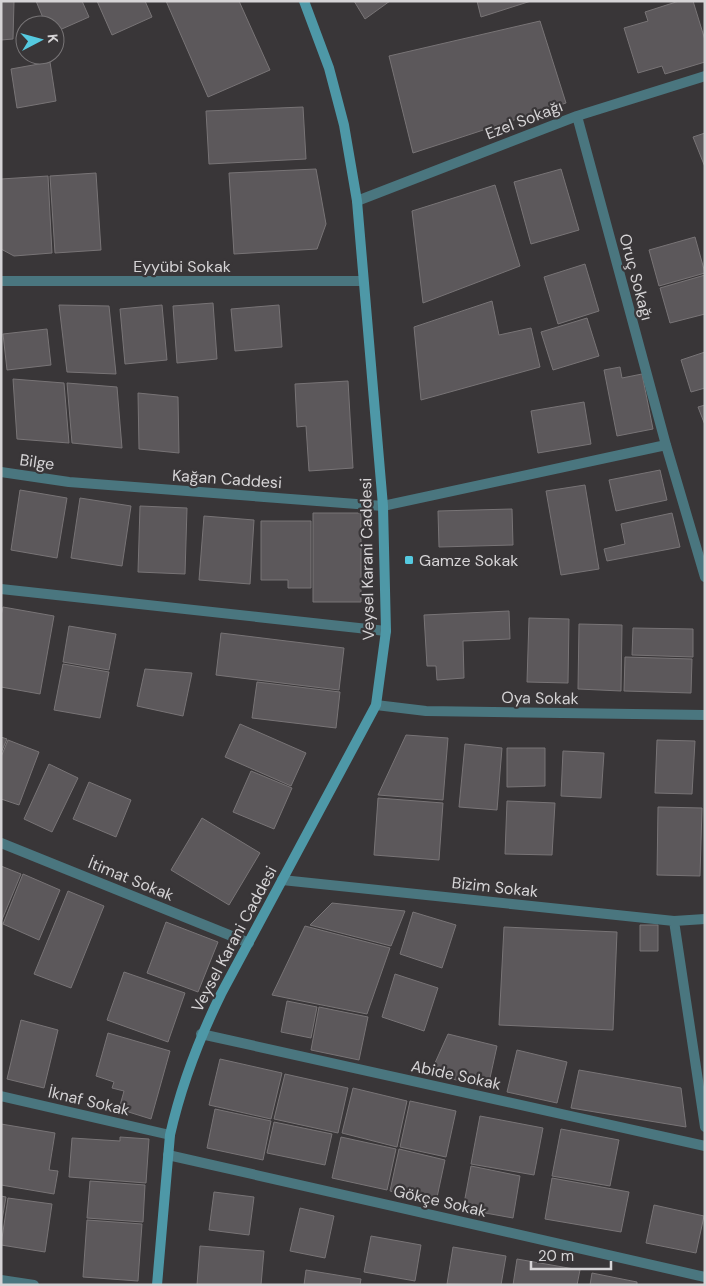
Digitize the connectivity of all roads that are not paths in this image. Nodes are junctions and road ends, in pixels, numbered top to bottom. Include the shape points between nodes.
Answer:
1 (304, 1) edge
2 (705, 76) edge
3 (576, 116) junction
4 (357, 201) junction
5 (1, 281) edge
6 (363, 281) junction
7 (666, 445) junction
8 (1, 472) edge
9 (69, 482) joint
10 (384, 506) junction
11 (705, 577) edge
12 (1, 588) edge
13 (386, 631) junction
14 (376, 705) junction
15 (705, 715) edge
16 (1, 843) edge
17 (282, 880) junction
18 (705, 919) edge
19 (674, 921) junction
20 (249, 942) junction
21 (201, 1034) junction
22 (1, 1096) edge
23 (705, 1127) edge
24 (170, 1135) junction
25 (705, 1146) edge
26 (168, 1155) junction
27 (705, 1276) edge
28 (1, 1280) edge
29 (34, 1285) edge
30 (157, 1285) edge

1 - 4 main road, Veysel Karani Caddesi via 332,77
2 - 3 street, Ezel Sokağı
3 - 4 street, Ezel Sokağı
3 - 7 street, Oruç Sokağı
4 - 6 main road, Veysel Karani Caddesi
5 - 6 street, Eyyübi Sokak
6 - 10 main road, Veysel Karani Caddesi
7 - 10 street
7 - 11 street, Oruç Sokağı
8 - 9 street, Bilge
9 - 10 street, Kağan Caddesi
10 - 13 main road, Veysel Karani Caddesi
12 - 13 street
13 - 14 main road, Veysel Karani Caddesi
14 - 15 street, Oya Sokak via 426,711
14 - 17 main road, Veysel Karani Caddesi
16 - 20 street, İtimat Sokak
17 - 19 street, Bizim Sokak
17 - 20 main road, Veysel Karani Caddesi
18 - 19 street, Bizim Sokak
19 - 23 street
20 - 21 main road, Veysel Karani Caddesi
21 - 24 main road, Veysel Karani Caddesi
21 - 25 street, Abide Sokak
22 - 24 street, İknaf Sokak
24 - 26 main road, Veysel Karani Caddesi
26 - 27 street, Gökçe Sokak
26 - 30 main road, Veysel Karani Caddesi
28 - 29 street

